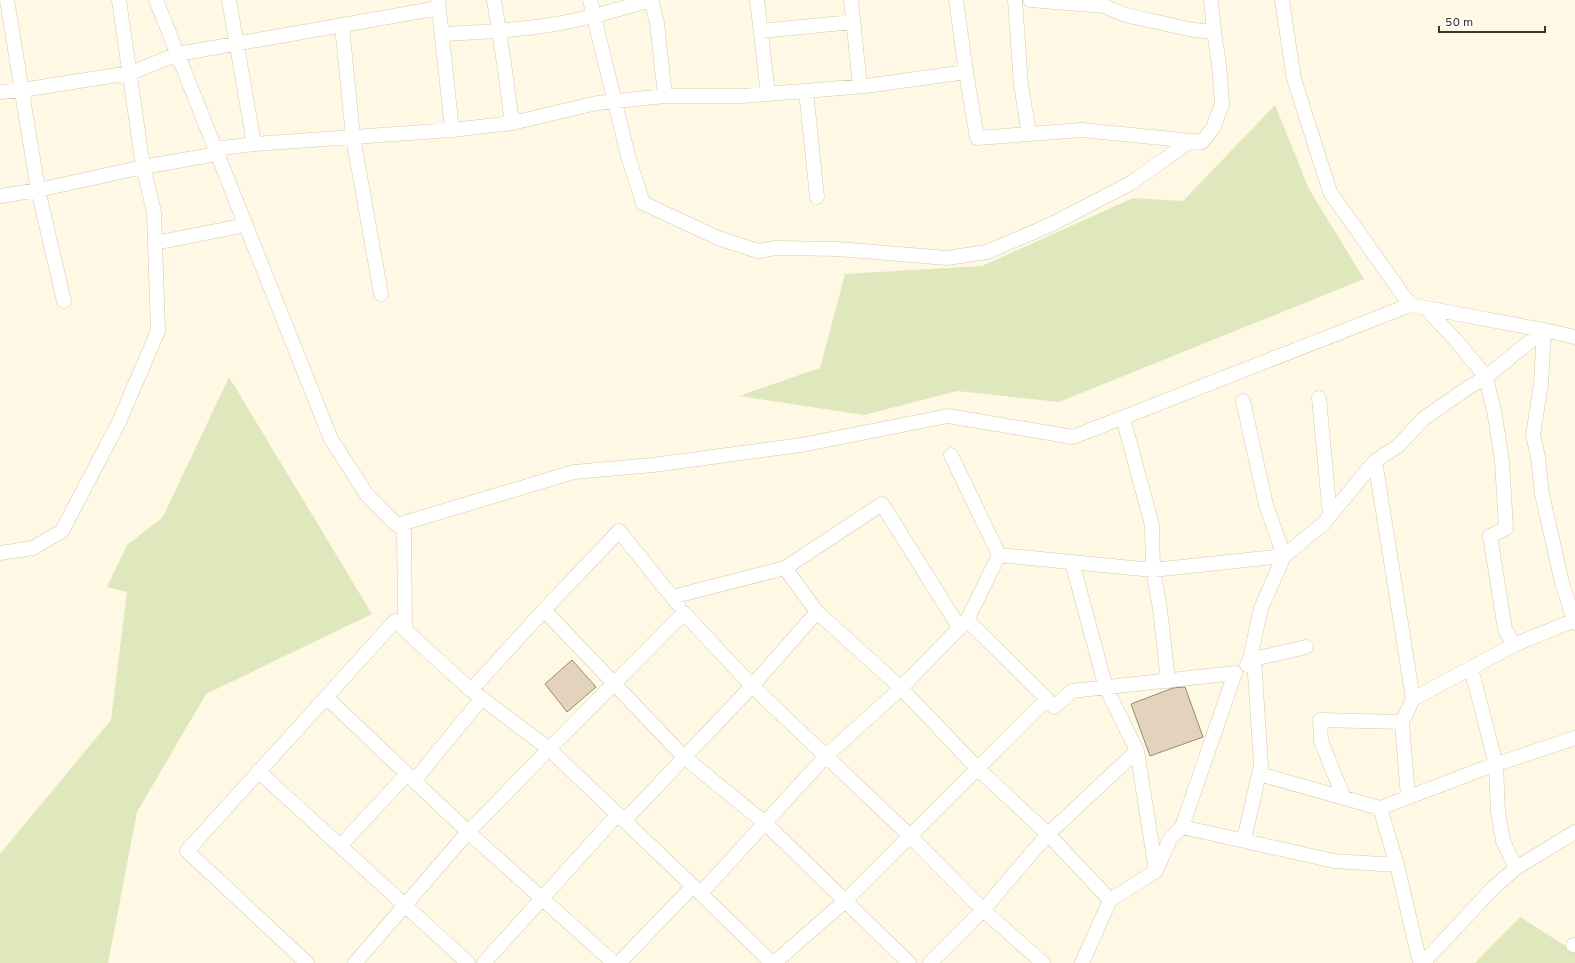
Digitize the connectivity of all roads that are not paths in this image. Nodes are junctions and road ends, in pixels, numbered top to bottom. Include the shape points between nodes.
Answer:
1 (7, 0) edge
2 (119, 0) edge
3 (156, 0) edge
4 (229, 0) edge
5 (494, 0) edge
6 (590, 0) edge
7 (651, 0) edge
8 (757, 0) edge
9 (851, 0) edge
10 (956, 0) edge
11 (1015, 0) edge
12 (1030, 0) edge
13 (1211, 0) edge
14 (1282, 0) edge
15 (1100, 3) edge
16 (438, 4) edge
17 (594, 16) junction
18 (853, 22) junction
19 (342, 26) junction
20 (499, 31) junction
21 (760, 31) junction
22 (1214, 31) junction
23 (442, 34) junction
24 (236, 44) junction
25 (178, 54) junction
26 (966, 72) junction
27 (130, 73) junction
28 (860, 86) junction
29 (22, 90) junction
30 (806, 91) junction
31 (0, 92) edge
32 (768, 94) junction
33 (665, 96) junction
34 (616, 102) junction
35 (512, 123) junction
36 (452, 130) junction
37 (1029, 134) junction
38 (353, 137) junction
39 (1190, 141) junction
40 (254, 144) junction
41 (216, 152) junction
42 (143, 167) junction
43 (38, 190) junction
44 (0, 196) edge
45 (816, 197) dead end
46 (246, 225) junction
47 (155, 243) junction
48 (381, 294) dead end
49 (64, 301) dead end
50 (1410, 305) junction
51 (1426, 308) junction
52 (1544, 330) junction
53 (1575, 338) edge
54 (1486, 377) junction
55 (1319, 398) dead end
56 (1243, 401) dead end
57 (1123, 418) junction
58 (951, 455) dead end
59 (1375, 461) junction
60 (1330, 516) junction
61 (404, 523) junction
62 (0, 553) edge
63 (999, 555) junction
64 (1284, 556) junction
65 (1072, 562) junction
66 (785, 568) junction
67 (1153, 570) junction
68 (672, 597) junction
69 (544, 610) junction
70 (817, 612) junction
71 (684, 613) junction
72 (1575, 621) edge
73 (963, 623) junction
74 (405, 630) junction
75 (1514, 645) junction
76 (1306, 647) dead end
77 (1252, 661) junction
78 (1471, 668) junction
79 (1235, 673) junction
80 (1168, 681) junction
81 (615, 682) junction
82 (752, 686) junction
83 (901, 688) junction
84 (1106, 688) junction
85 (477, 694) junction
86 (326, 697) junction
87 (1047, 699) junction
88 (1413, 699) junction
89 (1402, 722) junction
90 (1575, 738) edge
91 (549, 749) junction
92 (1137, 751) junction
93 (826, 756) junction
94 (684, 757) junction
95 (1496, 765) junction
96 (978, 769) junction
97 (258, 771) junction
98 (1259, 774) junction
99 (411, 778) junction
100 (1408, 797) junction
101 (1344, 798) junction
102 (1380, 808) junction
103 (621, 818) junction
104 (765, 823) junction
105 (1182, 827) junction
106 (468, 832) junction
107 (1575, 832) edge
108 (1048, 834) junction
109 (909, 835) junction
110 (1244, 840) junction
111 (340, 846) junction
112 (1397, 865) junction
113 (1516, 868) junction
114 (1156, 871) junction
115 (697, 890) junction
116 (541, 898) junction
117 (1110, 900) junction
118 (845, 901) junction
119 (405, 906) junction
120 (983, 910) junction
121 (307, 963) edge
122 (355, 963) edge
123 (468, 963) edge
124 (484, 963) edge
125 (614, 963) edge
126 (619, 963) edge
127 (773, 963) edge
128 (909, 963) edge
129 (930, 963) edge
130 (1043, 963) edge
131 (1082, 963) edge
132 (1420, 963) edge
133 (1423, 963) edge

1 - 29 street
2 - 27 street
3 - 25 street
4 - 24 street
5 - 20 street
6 - 17 street
7 - 17 street
7 - 33 street via 657,23
8 - 21 street
9 - 18 street
10 - 26 street
11 - 37 street via 1021,85
12 - 15 street
13 - 22 street
14 - 50 street via 1294,79 1330,192
15 - 22 street via 1126,16 1200,32
16 - 19 street
16 - 23 street
17 - 20 street via 545,26
17 - 34 street
18 - 21 street
18 - 28 street
19 - 24 street
19 - 38 street
20 - 23 street
20 - 35 street
21 - 32 street
22 - 39 street via 1220,65 1222,104 1213,128 1202,142
23 - 36 street
24 - 25 street
24 - 40 street
25 - 27 street
25 - 41 street
26 - 28 street
26 - 37 street via 977,138
27 - 29 street
27 - 42 street
28 - 30 street
29 - 31 street
29 - 43 street
30 - 32 street
30 - 45 street
32 - 33 street
33 - 34 street
34 - 35 street via 597,103
34 - 39 street via 628,156 643,203 718,238 758,251 776,248 838,249 947,258 987,252 1052,224 1131,183
35 - 36 street
36 - 38 street
37 - 39 street via 1082,130
38 - 40 street
38 - 48 street
40 - 41 street
41 - 42 street
41 - 46 street
42 - 43 street
42 - 47 street via 154,212
43 - 44 street
43 - 49 street
46 - 47 street
46 - 61 street via 331,439 367,495 397,525
47 - 62 street via 158,331 119,422 62,531 33,548
50 - 51 street
50 - 57 street
51 - 52 street
51 - 54 street
52 - 53 street
52 - 54 street
52 - 72 street via 1541,384 1533,435 1542,494 1562,583
54 - 59 street via 1422,419 1398,446
54 - 75 street via 1502,461 1506,528 1490,536 1505,629
55 - 60 street
56 - 64 street via 1266,505
57 - 61 street via 1073,437 948,416 801,446 653,465 574,472
57 - 67 street via 1152,526
58 - 63 street
59 - 60 street
59 - 88 street
60 - 64 street
61 - 74 street
63 - 65 street
63 - 73 street
64 - 67 street
64 - 77 street via 1260,608
65 - 67 street
65 - 84 street
66 - 68 street
66 - 70 street
66 - 73 street via 882,504
67 - 80 street
68 - 69 street via 619,531
68 - 71 street
69 - 81 street
69 - 85 street
70 - 82 street
70 - 83 street
71 - 81 street
71 - 82 street
72 - 75 street
73 - 83 street
73 - 87 street
74 - 85 street
74 - 86 street via 395,621
75 - 78 street
76 - 77 street
77 - 79 street
77 - 98 street via 1261,765
78 - 88 street
78 - 95 street
79 - 80 street
79 - 105 street
80 - 84 street
81 - 91 street
81 - 94 street
82 - 93 street
82 - 94 street
83 - 93 street
83 - 96 street
84 - 87 street via 1072,691 1054,707
84 - 92 street
85 - 91 street
85 - 99 street
86 - 97 street
86 - 99 street
87 - 96 street
88 - 89 street
89 - 100 street
89 - 101 street via 1320,720 1321,741
90 - 95 street
91 - 103 street
91 - 106 street
92 - 108 street
92 - 114 street
93 - 104 street
93 - 109 street
94 - 103 street
94 - 104 street
95 - 100 street
95 - 113 street via 1498,812 1503,841
96 - 108 street
96 - 109 street
97 - 111 street
97 - 121 street via 187,851
98 - 101 street
98 - 110 street
99 - 106 street
99 - 111 street
100 - 102 street
101 - 102 street
102 - 112 street
103 - 115 street
103 - 116 street
104 - 115 street
104 - 118 street
105 - 110 street
105 - 114 street via 1170,839
106 - 116 street
106 - 119 street
107 - 113 street
108 - 117 street
108 - 120 street
109 - 118 street
109 - 120 street
110 - 112 street via 1334,861
111 - 119 street
112 - 132 street
113 - 133 street via 1493,888
114 - 117 street
115 - 126 street
115 - 127 street
116 - 124 street
116 - 125 street
117 - 131 street
118 - 127 street
118 - 128 street
119 - 122 street
119 - 123 street
120 - 129 street
120 - 130 street

